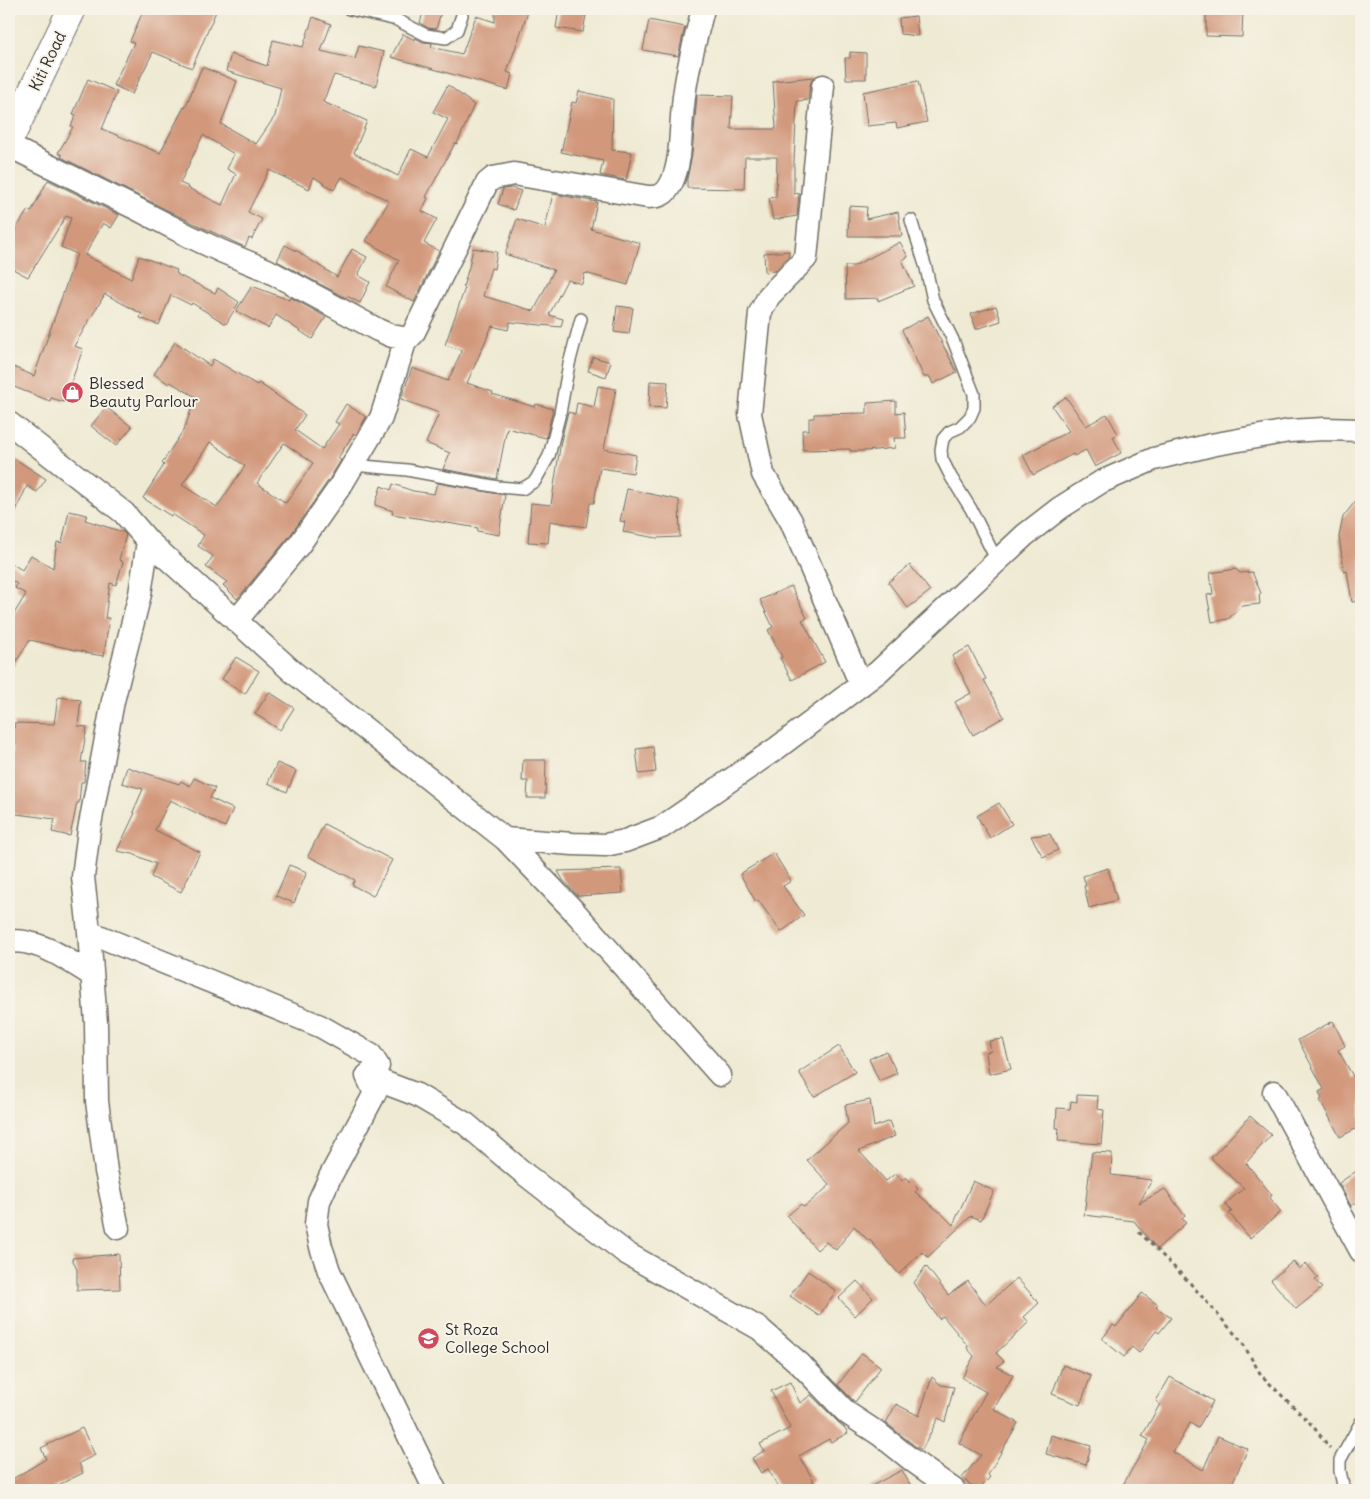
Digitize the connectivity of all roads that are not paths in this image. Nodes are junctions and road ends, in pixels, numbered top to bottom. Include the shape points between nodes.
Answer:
1 (72, 9) edge
2 (348, 9) edge
3 (703, 9) edge
4 (462, 15) dead end
5 (823, 86) dead end
6 (9, 140) edge
7 (9, 146) edge
8 (911, 220) dead end
9 (581, 319) dead end
10 (408, 338) junction
11 (9, 423) edge
12 (1361, 430) edge
13 (353, 465) junction
14 (148, 542) junction
15 (997, 561) junction
16 (236, 621) junction
17 (861, 685) junction
18 (505, 839) junction
19 (89, 932) junction
20 (9, 941) edge
21 (92, 975) junction
22 (720, 1074) dead end
23 (367, 1076) junction
24 (1274, 1092) dead end
25 (118, 1228) dead end
26 (1361, 1250) edge
27 (1361, 1422) edge
28 (435, 1490) edge
29 (954, 1490) edge
30 (1344, 1490) edge

1 - 6 street, Kiti Road
2 - 4 lane via 397,20 426,35 446,38 456,30
3 - 10 street via 687,76 676,169 666,191 659,197 648,197 514,174 493,178 487,183 413,334
5 - 17 street via 806,258 768,296 760,312 750,414 763,474 791,521
7 - 10 street via 197,240 266,270 378,330
8 - 15 lane via 933,300 974,394 970,417 943,439 942,460
9 - 13 lane via 549,456 535,481 522,489 498,487 407,470
10 - 13 street via 381,418
11 - 14 street via 124,513
12 - 15 street via 1289,431 1154,459 1101,482 1060,508 1025,534
13 - 16 street via 299,546
14 - 16 street
14 - 19 street via 140,594 113,701 89,830 83,877
15 - 17 street
16 - 18 street via 293,672
17 - 18 street via 662,827 605,845
18 - 22 street
19 - 21 street
19 - 23 street via 320,1026 371,1055 378,1066
20 - 21 street via 28,942 53,952
21 - 25 street via 98,1110
23 - 28 street via 375,1093 318,1201 316,1224 329,1271
23 - 29 street via 417,1094 466,1124 626,1252 760,1330 800,1364 847,1413
24 - 26 street
27 - 30 lane via 1340,1460

